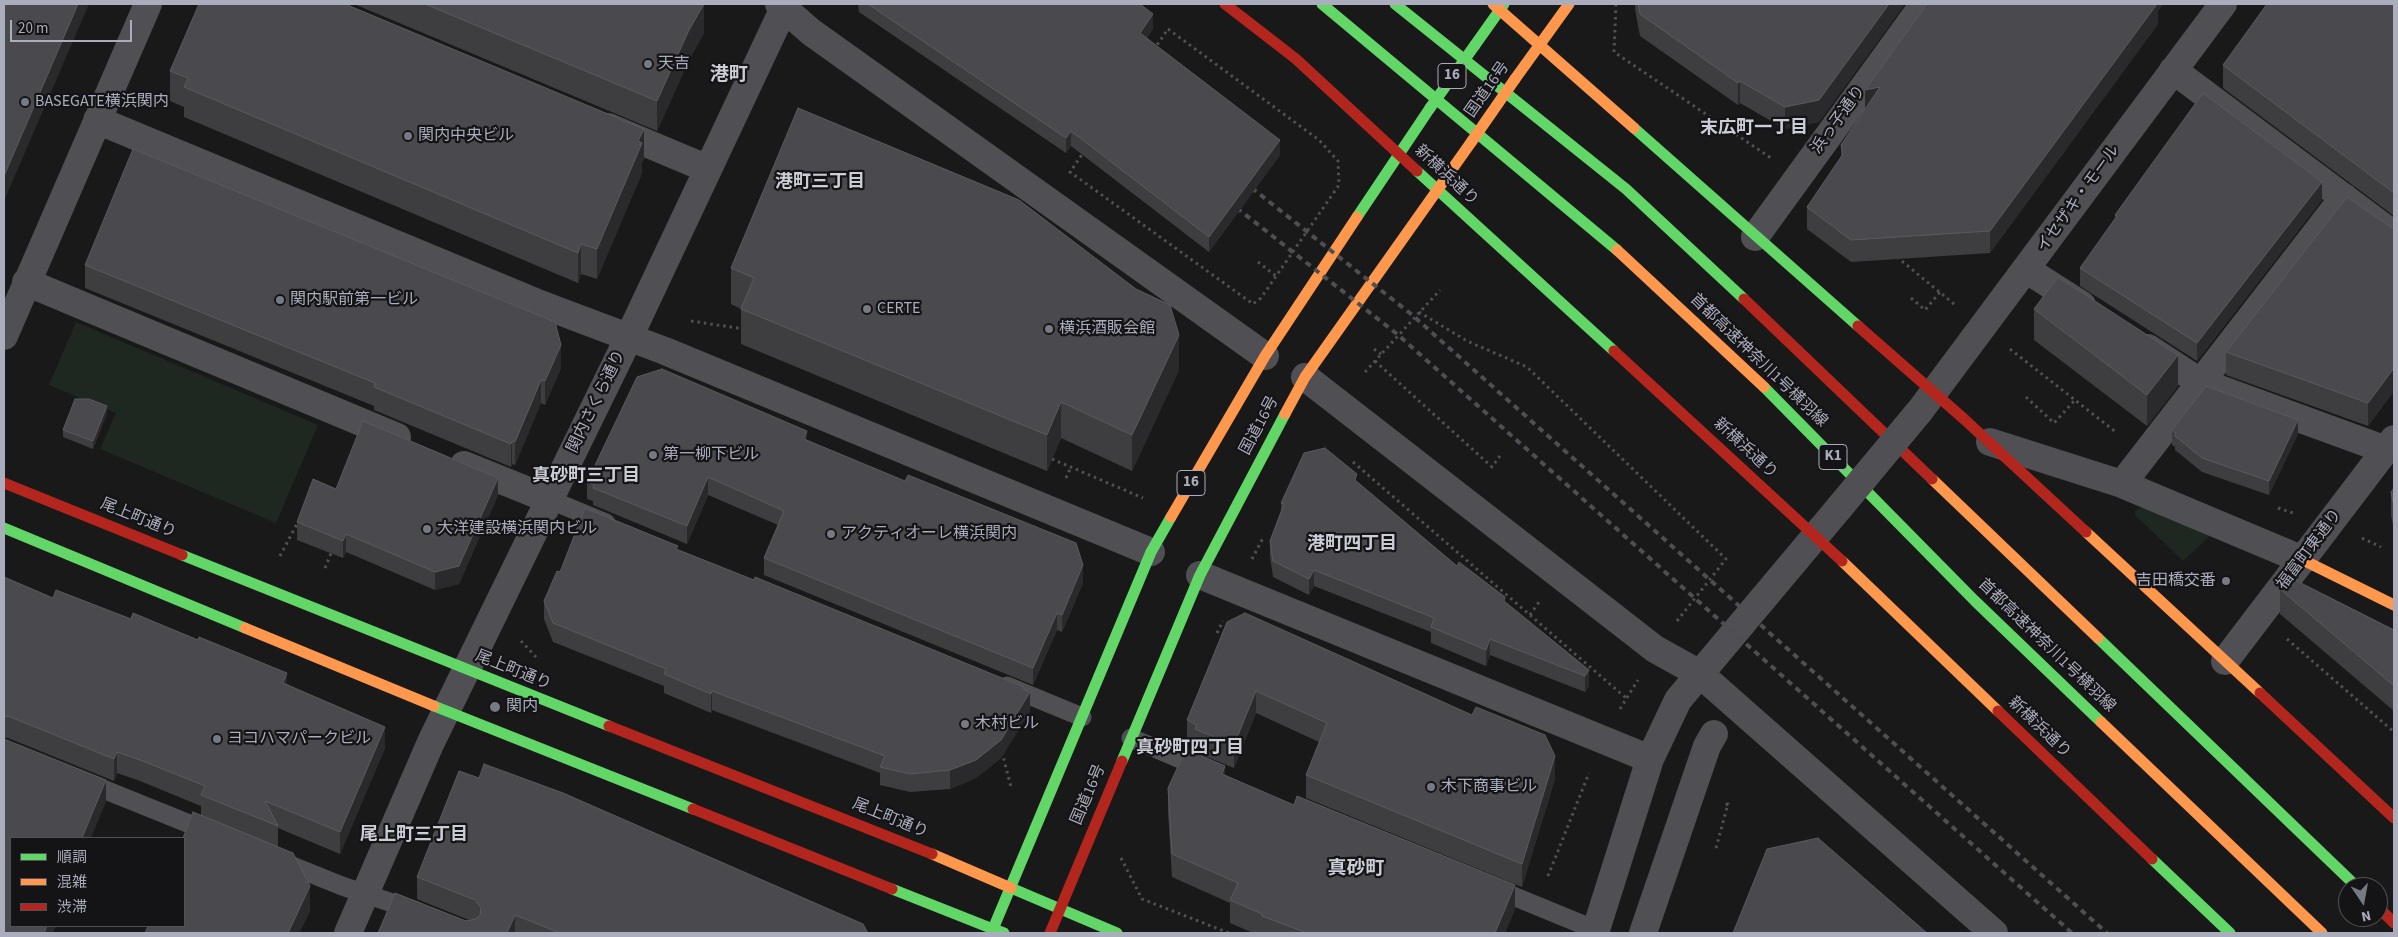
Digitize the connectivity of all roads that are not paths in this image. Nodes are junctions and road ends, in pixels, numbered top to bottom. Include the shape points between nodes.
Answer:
1 (148, 4) edge
2 (1225, 4) edge
3 (1322, 4) edge
4 (1395, 4) edge
5 (1569, 4) edge
6 (1924, 4) edge
7 (2223, 4) edge
8 (782, 5) edge
9 (1499, 6) edge
10 (1539, 45) junction
11 (2174, 70) junction
12 (581, 116) edge
13 (97, 120) junction
14 (1398, 153) junction
15 (708, 169) junction
16 (1437, 189) junction
17 (2337, 192) junction
18 (2394, 235) edge
19 (1755, 237) junction
20 (2027, 270) junction
21 (26, 282) junction
22 (2103, 319) edge
23 (2127, 335) edge
24 (4, 336) edge
25 (629, 337) junction
26 (1265, 356) junction
27 (1305, 377) junction
28 (2200, 382) junction
29 (1926, 403) junction
30 (1990, 442) junction
31 (2392, 447) edge
32 (4, 483) edge
33 (2122, 484) junction
34 (548, 500) junction
35 (4, 528) edge
36 (622, 530) edge
37 (1815, 536) junction
38 (1151, 552) junction
39 (2302, 560) junction
40 (1200, 575) junction
41 (2394, 605) edge
42 (2225, 661) junction
43 (468, 670) junction
44 (1700, 674) junction
45 (992, 680) edge
46 (448, 712) junction
47 (1082, 717) junction
48 (1714, 734) dead end
49 (1131, 738) junction
50 (1650, 759) junction
51 (68, 774) edge
52 (1225, 777) edge
53 (2394, 818) edge
54 (232, 842) edge
55 (260, 853) edge
56 (2347, 877) edge
57 (1473, 879) edge
58 (1011, 888) junction
59 (366, 894) junction
60 (1059, 909) junction
61 (433, 918) edge
62 (998, 931) edge
63 (1595, 932) edge
64 (348, 933) edge
65 (1050, 933) edge
66 (1117, 933) edge
67 (1643, 933) edge
68 (1994, 933) edge
69 (2230, 933) edge
70 (2322, 933) edge

1 - 13 street
2 - 14 main road, 新横浜通り via 1296,59
3 - 70 main road, 首都高速神奈川1号横羽線 / K1 via 1592,227 1747,370 1975,601
4 - 56 main road, 首都高速神奈川1号横羽線 via 1626,189 1784,336
5 - 10 main road, 国道16号
6 - 19 street, 浜っ子通り
7 - 11 street, イセザキ・モール
8 - 15 street, 関内さくら通り
8 - 26 street via 818,37
9 - 10 main road
9 - 14 main road, 国道16号 / 16, bridge
10 - 16 main road, 国道16号, bridge
10 - 19 main road
11 - 17 street
11 - 20 street, イセザキ・モール
12 - 15 street
13 - 21 street
13 - 25 street via 535,302
14 - 16 main road, 新横浜通り
14 - 26 main road, 国道16号 / 16
15 - 25 street, 関内さくら通り
16 - 27 main road, 国道16号
16 - 37 main road, 新横浜通り
17 - 18 street
17 - 28 street
19 - 29 main road
20 - 22 street
20 - 29 street, イセザキ・モール
21 - 24 street
21 - 34 street
23 - 28 street
25 - 34 street, 関内さくら通り
25 - 38 street
26 - 38 main road, 国道16号 / 16
27 - 40 main road, 国道16号
27 - 44 street via 1655,649
28 - 31 street
28 - 33 street
29 - 30 main road
29 - 37 street, イセザキ・モール, bridge
30 - 33 street
30 - 42 main road
31 - 39 street, 福富町東通り
32 - 43 main road, 尾上町通り
33 - 39 street
34 - 36 lane
34 - 43 street, 関内さくら通り
35 - 46 main road
37 - 44 street, イセザキ・モール
37 - 69 main road, 新横浜通り
38 - 47 main road, 国道16号 / 16
39 - 41 main road
39 - 42 street, 福富町東通り
40 - 49 main road, 国道16号
40 - 50 street
42 - 53 main road
43 - 46 street, 関内さくら通り
43 - 58 main road, 尾上町通り
44 - 50 street, イセザキ・モール via 1678,700
44 - 68 street
45 - 47 lane
46 - 59 street, 関内さくら通り via 431,742
46 - 62 main road
47 - 58 main road, 国道16号 / 16
48 - 67 street via 1707,746
49 - 52 lane
49 - 60 main road, 国道16号
50 - 63 street, イセザキ・モール
51 - 54 lane
55 - 59 lane
57 - 63 lane
58 - 60 main road
58 - 62 main road, 国道16号 / 16
59 - 61 lane
59 - 64 street, 関内さくら通り
60 - 65 main road, 国道16号
60 - 66 main road

